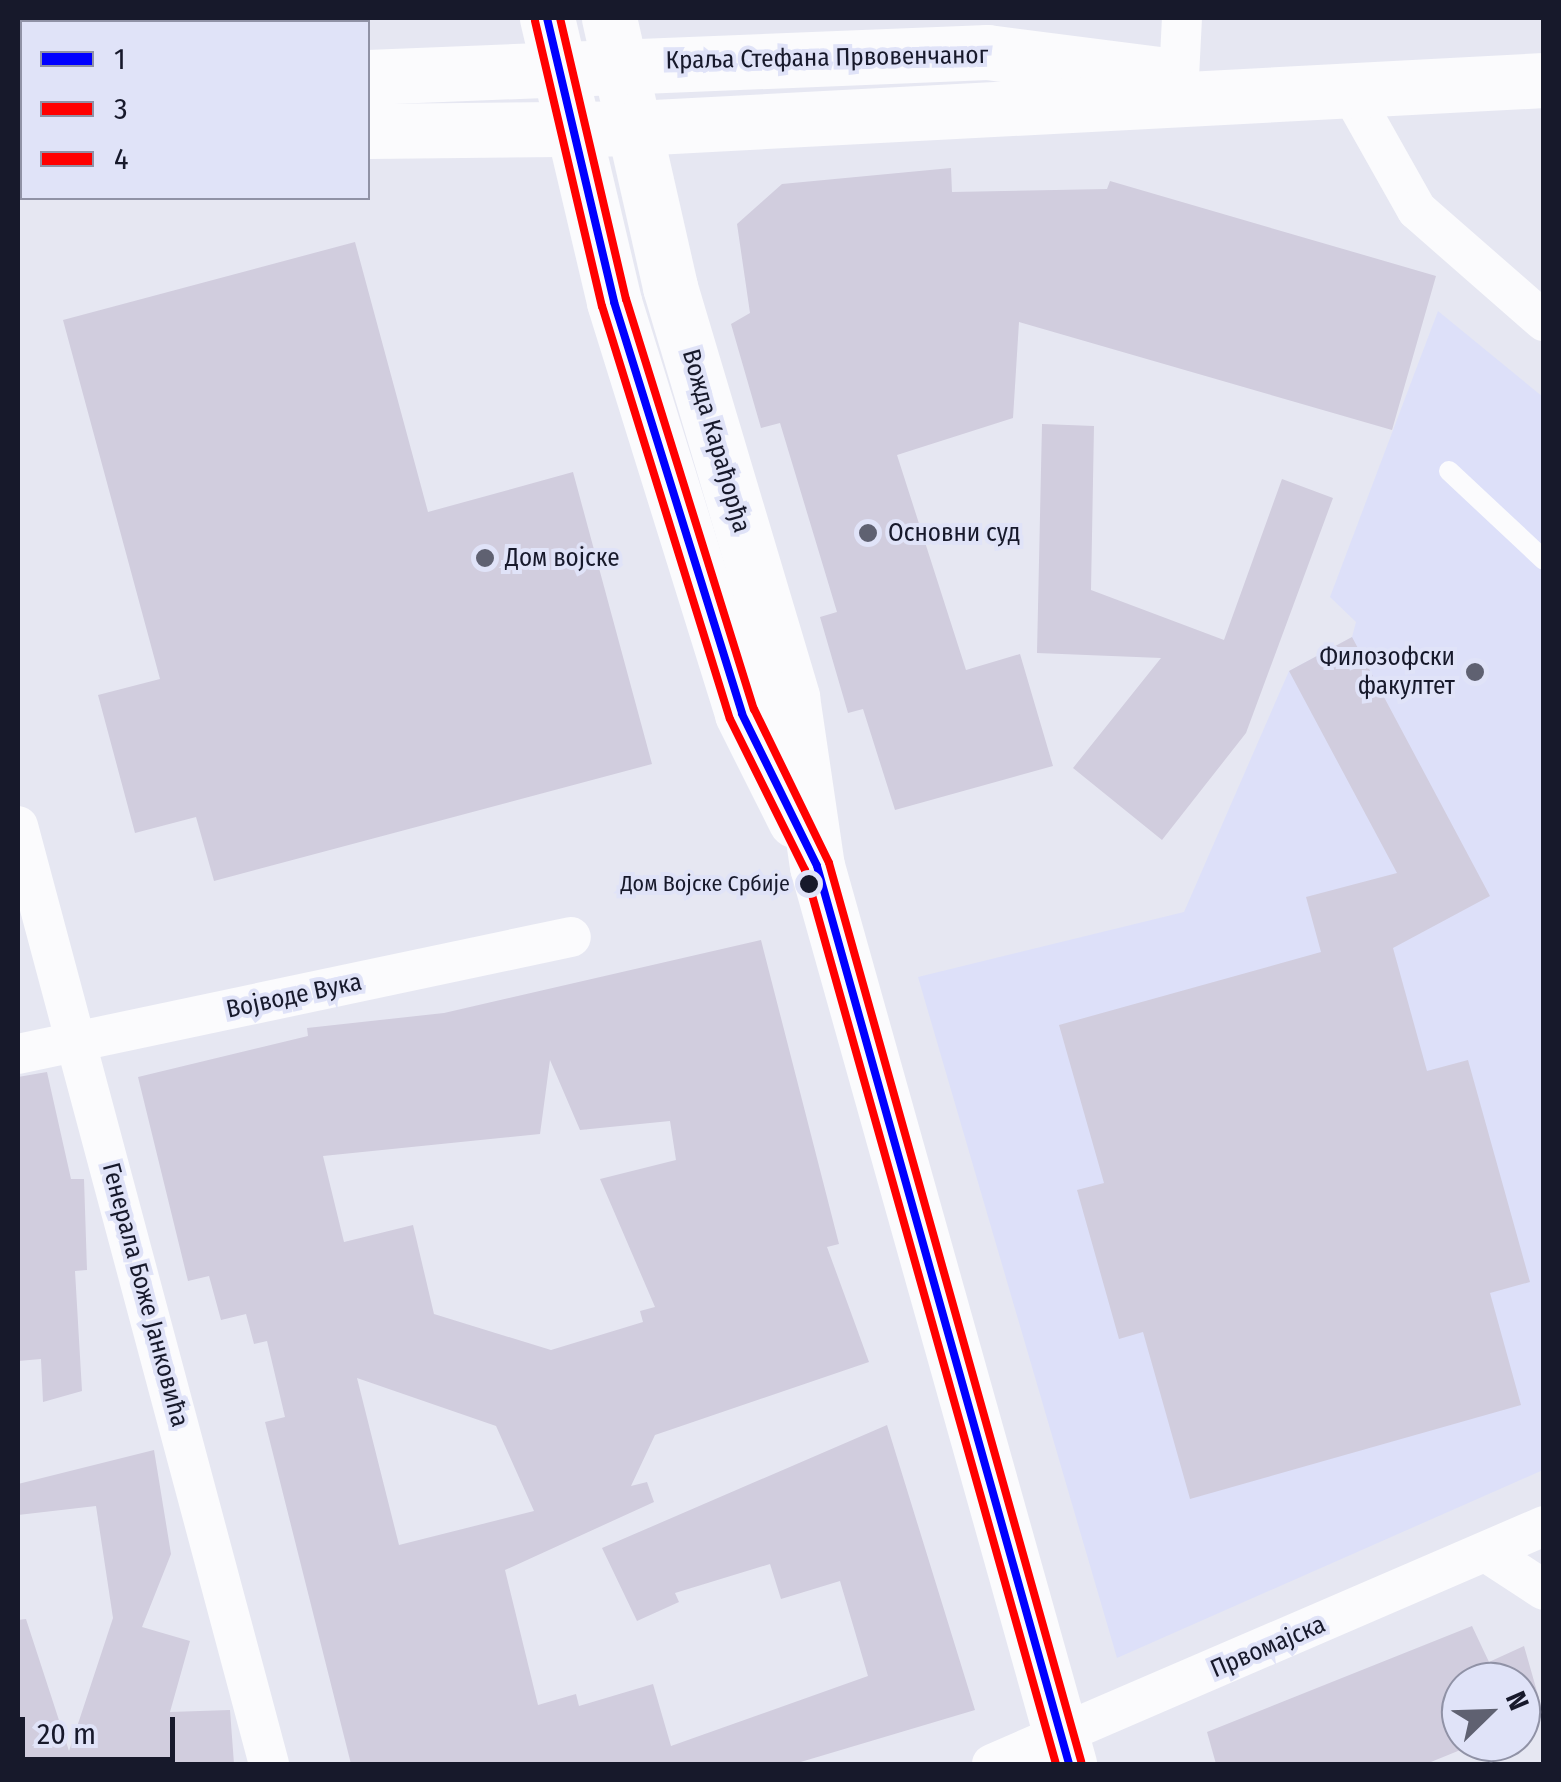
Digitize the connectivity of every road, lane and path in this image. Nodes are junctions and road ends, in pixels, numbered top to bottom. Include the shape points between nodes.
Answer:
1 (1182, 18) edge
2 (614, 40) edge
3 (554, 42) edge
4 (370, 77) edge
5 (1179, 77) junction
6 (1544, 80) edge
7 (1347, 86) junction
8 (1273, 90) junction
9 (635, 128) junction
10 (575, 130) junction
11 (370, 131) edge
12 (1544, 321) edge
13 (1449, 471) dead end
14 (1544, 560) edge
15 (18, 826) edge
16 (817, 866) junction
17 (570, 937) dead end
18 (78, 1041) junction
19 (18, 1054) edge
20 (1544, 1526) edge
21 (1486, 1552) junction
22 (1544, 1590) edge
23 (1065, 1750) edge
24 (269, 1764) edge
25 (992, 1764) edge

1 - 5 street
2 - 3 main road, Краља Стефана Првовенчаног
2 - 5 main road, Краља Стефана Првовенчаног via 987,52
2 - 9 main road, Вожда Карађорђа
3 - 4 main road, Краља Стефана Првовенчаног
3 - 10 main road, Вожда Карађорђа
5 - 8 main road, Краља Стефана Првовенчаног
6 - 7 main road, Краља Стефана Првовенчаног
7 - 8 main road, Краља Стефана Првовенчаног
7 - 12 street via 1417,210
8 - 9 main road, Краља Стефана Првовенчаног
9 - 10 main road, Краља Стефана Првовенчаног
9 - 16 main road, Вожда Карађорђа via 670,288 792,697
10 - 11 main road, Краља Стефана Првовенчаног
10 - 16 main road, Вожда Карађорђа via 614,302 742,714
13 - 14 lane
15 - 18 street, Генерала Боже Јанковића
16 - 23 main road, Вожда Карађорђа
17 - 18 street, Војводе Вука
18 - 19 street, Војводе Вука
18 - 24 street, Генерала Боже Јанковића
20 - 21 street, Првомајска
21 - 22 street
21 - 23 street, Првомајска
23 - 25 street, Првомајска

